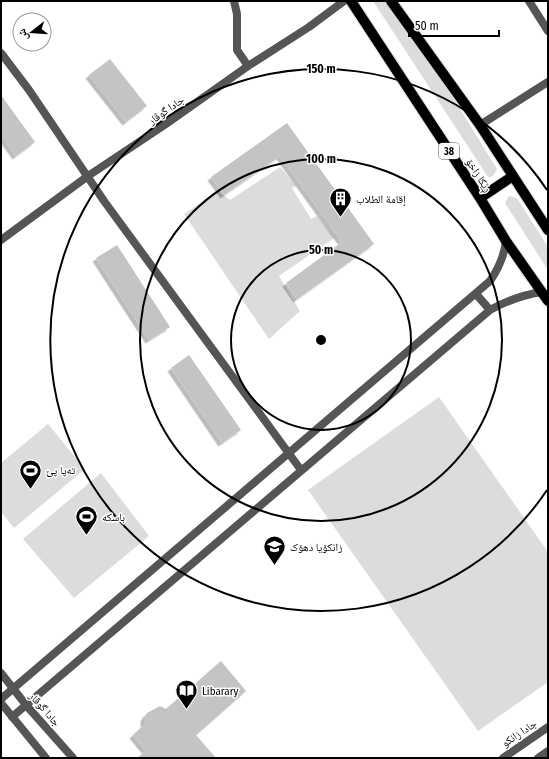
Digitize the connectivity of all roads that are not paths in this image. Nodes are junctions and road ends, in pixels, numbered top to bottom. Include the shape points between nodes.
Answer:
1 (234, 1) edge
2 (344, 1) edge
3 (351, 1) edge
4 (391, 1) edge
5 (529, 1) edge
6 (548, 31) edge
7 (1, 53) edge
8 (248, 66) junction
9 (548, 82) edge
10 (480, 125) junction
11 (88, 176) junction
12 (513, 176) junction
13 (480, 198) junction
14 (548, 230) edge
15 (1, 240) edge
16 (506, 241) junction
17 (542, 292) junction
18 (476, 294) junction
19 (548, 301) edge
20 (490, 310) junction
21 (289, 454) junction
22 (301, 470) junction
23 (1, 673) edge
24 (13, 688) junction
25 (1, 699) edge
26 (1, 703) edge
27 (26, 705) junction
28 (12, 717) junction
29 (548, 727) edge
30 (548, 751) edge
31 (46, 758) edge
32 (73, 758) edge
33 (503, 758) edge
34 (538, 758) edge

1 - 8 street via 237,14 237,50
2 - 8 street, جادا گوڤار
3 - 13 main road, ڕێکا زاخۆ / 38
4 - 10 main road
5 - 6 street
7 - 11 street
8 - 11 street, جادا گوڤار
9 - 10 street
10 - 12 main road
11 - 15 street, جادا گوڤار
11 - 21 street
12 - 13 main road
12 - 14 main road
13 - 16 main road, ڕێکا زاخۆ / 38
16 - 17 main road, ڕێکا زاخۆ / 38
16 - 18 street via 504,256 498,269
17 - 19 main road, ڕێکا زاخۆ / 38
17 - 20 street via 507,300
18 - 20 street
18 - 21 street
20 - 22 street
21 - 22 street
21 - 24 street
22 - 27 street
23 - 24 street, جادا گوڤار
24 - 25 street
24 - 27 street, جادا گوڤار
26 - 28 street
27 - 28 street
27 - 32 street, جادا گوڤار
28 - 31 street
29 - 33 street, جادا زانکو
30 - 34 street

